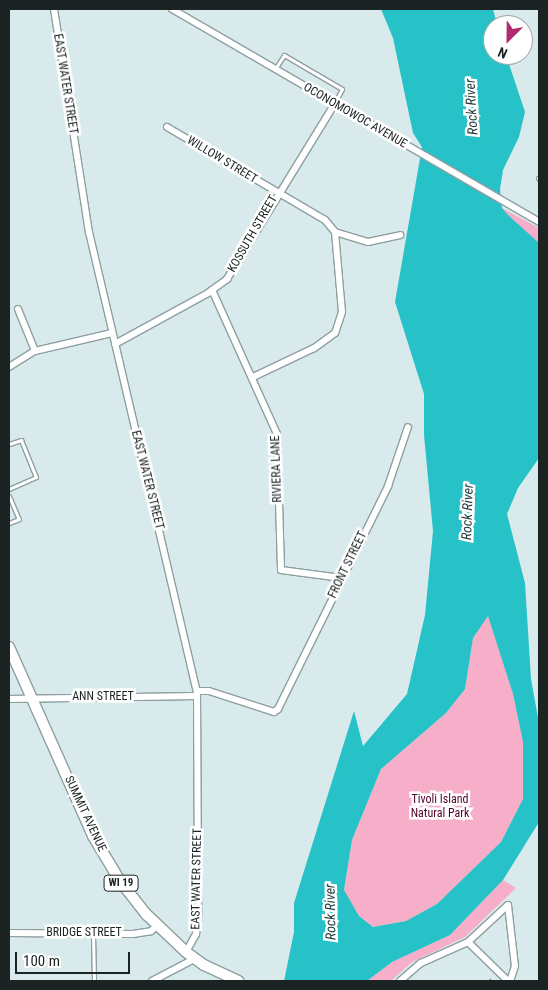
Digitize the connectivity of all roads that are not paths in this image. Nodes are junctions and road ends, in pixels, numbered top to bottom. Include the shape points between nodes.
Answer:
1 (54, 9) edge
2 (172, 9) edge
3 (274, 70) junction
4 (334, 105) junction
5 (167, 127) dead end
6 (277, 193) junction
7 (539, 222) edge
8 (336, 232) junction
9 (400, 235) dead end
10 (212, 290) junction
11 (18, 309) dead end
12 (112, 333) junction
13 (115, 344) junction
14 (36, 351) junction
15 (9, 367) edge
16 (252, 377) junction
17 (408, 427) dead end
18 (9, 444) edge
19 (9, 489) edge
20 (9, 496) edge
21 (9, 523) edge
22 (341, 578) junction
23 (9, 648) edge
24 (197, 694) junction
25 (9, 698) edge
26 (32, 698) junction
27 (281, 702) joint
28 (157, 926) junction
29 (9, 933) edge
30 (93, 934) junction
31 (468, 942) junction
32 (190, 955) junction
33 (94, 981) edge
34 (152, 981) edge
35 (238, 981) edge
36 (400, 981) edge
37 (509, 981) edge

1 - 12 street, EAST WATER STREET via 86,220
2 - 3 street, OCONOMOWOC AVENUE
3 - 4 street, OCONOMOWOC AVENUE
3 - 4 lane via 284,56 342,89
4 - 6 street, KOSSUTH STREET
4 - 7 street, OCONOMOWOC AVENUE
5 - 6 street, WILLOW STREET
6 - 8 street, WILLOW STREET via 325,220
6 - 10 street, KOSSUTH STREET via 227,279
8 - 9 street via 368,242
8 - 16 street via 342,312 335,333 314,348
10 - 13 street, KOSSUTH STREET
10 - 16 street, RIVIERA LANE
11 - 14 street
12 - 13 street, EAST WATER STREET
12 - 14 street
13 - 24 street, EAST WATER STREET
14 - 15 street
16 - 22 street, RIVIERA LANE via 277,434 281,570
17 - 22 street, FRONT STREET via 388,486
18 - 19 lane via 21,440 36,476
20 - 21 lane via 19,518
22 - 27 street, FRONT STREET
23 - 26 main road, SUMMIT AVENUE / WI 19
24 - 26 street, ANN STREET
24 - 27 street, ANN STREET via 209,691 274,712
24 - 32 street, EAST WATER STREET via 198,916
25 - 26 street, ANN STREET
26 - 28 main road, SUMMIT AVENUE / WI 19 via 106,859 130,895
28 - 30 street, BRIDGE STREET via 144,933
28 - 32 main road, SUMMIT AVENUE / WI 19
29 - 30 street, BRIDGE STREET
30 - 33 lane
31 - 36 street via 421,963
31 - 37 street
31 - 37 street via 508,905 515,966
32 - 34 street
32 - 35 main road, WI 19

